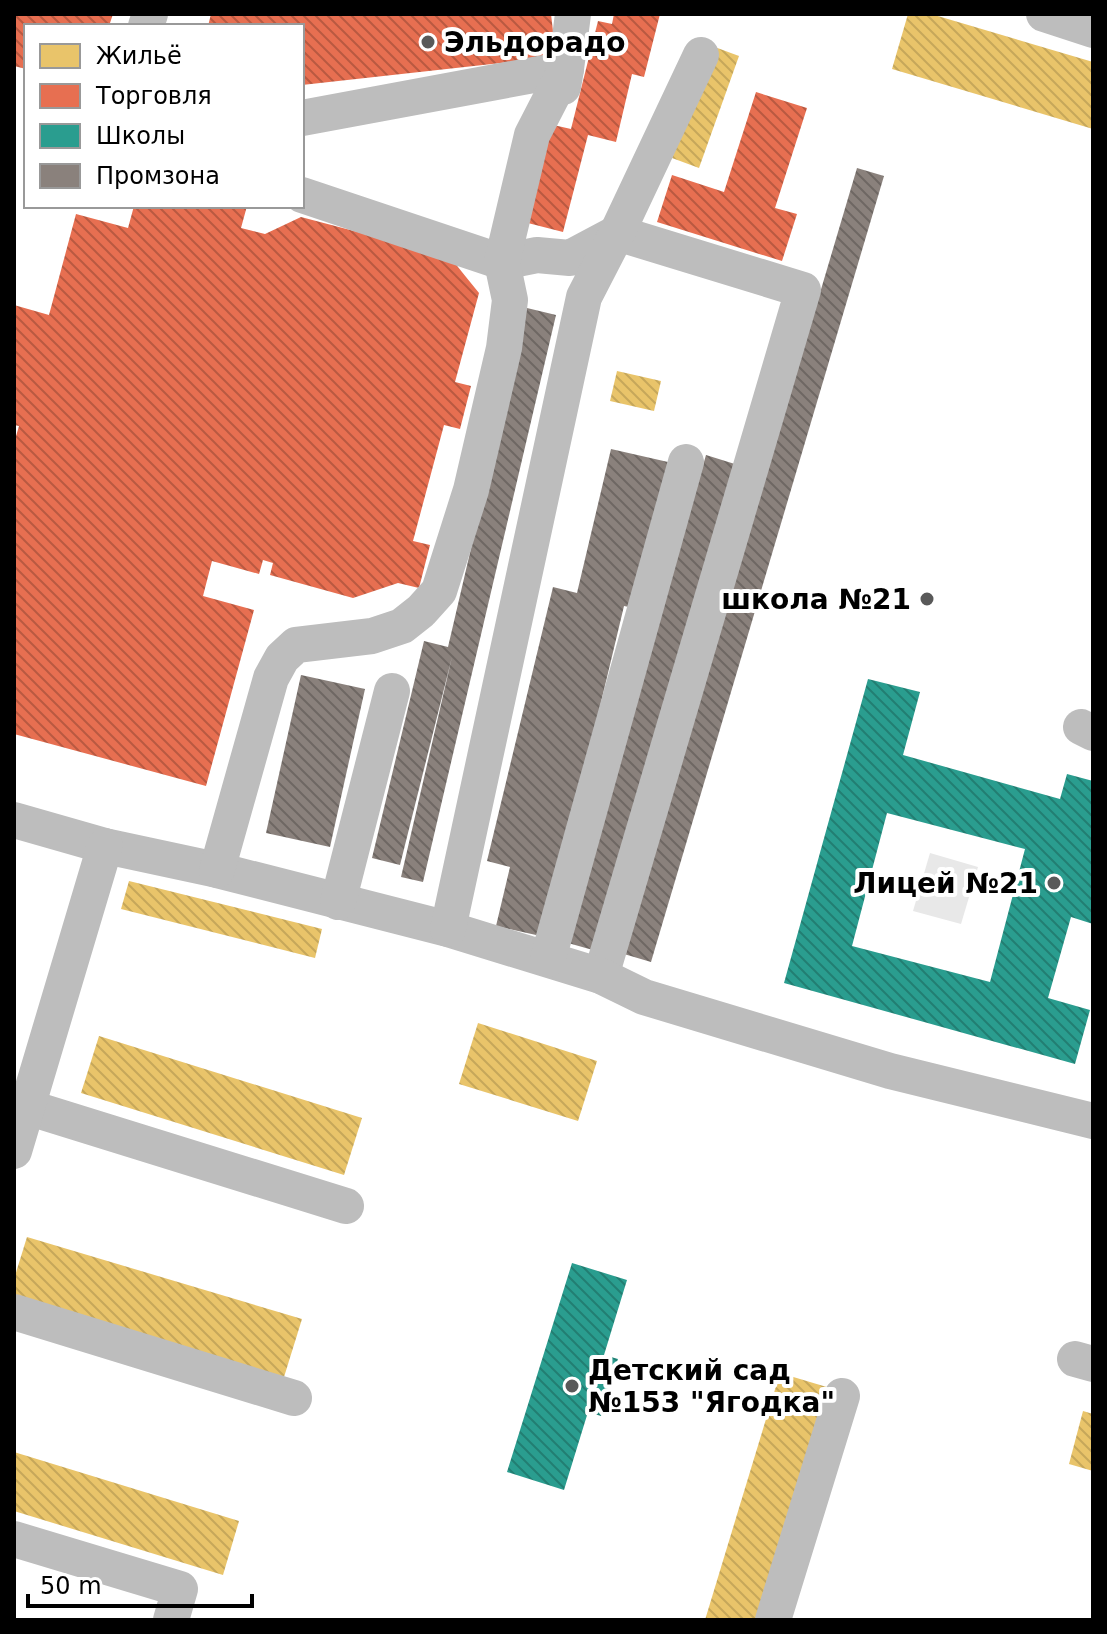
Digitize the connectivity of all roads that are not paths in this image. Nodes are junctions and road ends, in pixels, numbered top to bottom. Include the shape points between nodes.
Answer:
1 (573, 14) edge
2 (1044, 14) edge
3 (1093, 30) edge
4 (701, 55) dead end
5 (566, 69) junction
6 (304, 118) edge
7 (557, 126) dead end
8 (304, 196) edge
9 (617, 233) junction
10 (502, 262) junction
11 (686, 462) dead end
12 (392, 691) dead end
13 (14, 820) edge
14 (105, 846) junction
15 (217, 870) junction
16 (338, 902) junction
17 (448, 929) junction
18 (548, 959) junction
19 (601, 976) junction
20 (27, 1107) junction
21 (1093, 1121) edge
22 (14, 1151) edge
23 (346, 1206) dead end
24 (14, 1312) edge
25 (842, 1396) dead end
26 (294, 1398) dead end
27 (14, 1539) edge
28 (171, 1620) edge
29 (773, 1620) edge

1 - 5 lane
2 - 3 lane
4 - 9 lane
5 - 6 lane
5 - 7 lane
5 - 10 lane via 532,135
8 - 10 lane
9 - 10 lane via 570,258 537,255
9 - 17 lane via 584,297
9 - 19 lane via 803,290
10 - 15 lane via 510,300 504,348 471,490 439,591 402,626 372,636 296,645 282,658 271,678
11 - 18 lane
12 - 16 lane
13 - 14 lane
14 - 15 lane
14 - 20 lane
15 - 16 lane
16 - 17 lane
17 - 18 lane
18 - 19 lane
19 - 21 lane via 644,997 890,1071
20 - 22 lane
20 - 23 lane
24 - 26 lane
25 - 29 lane
27 - 28 lane via 180,1589

